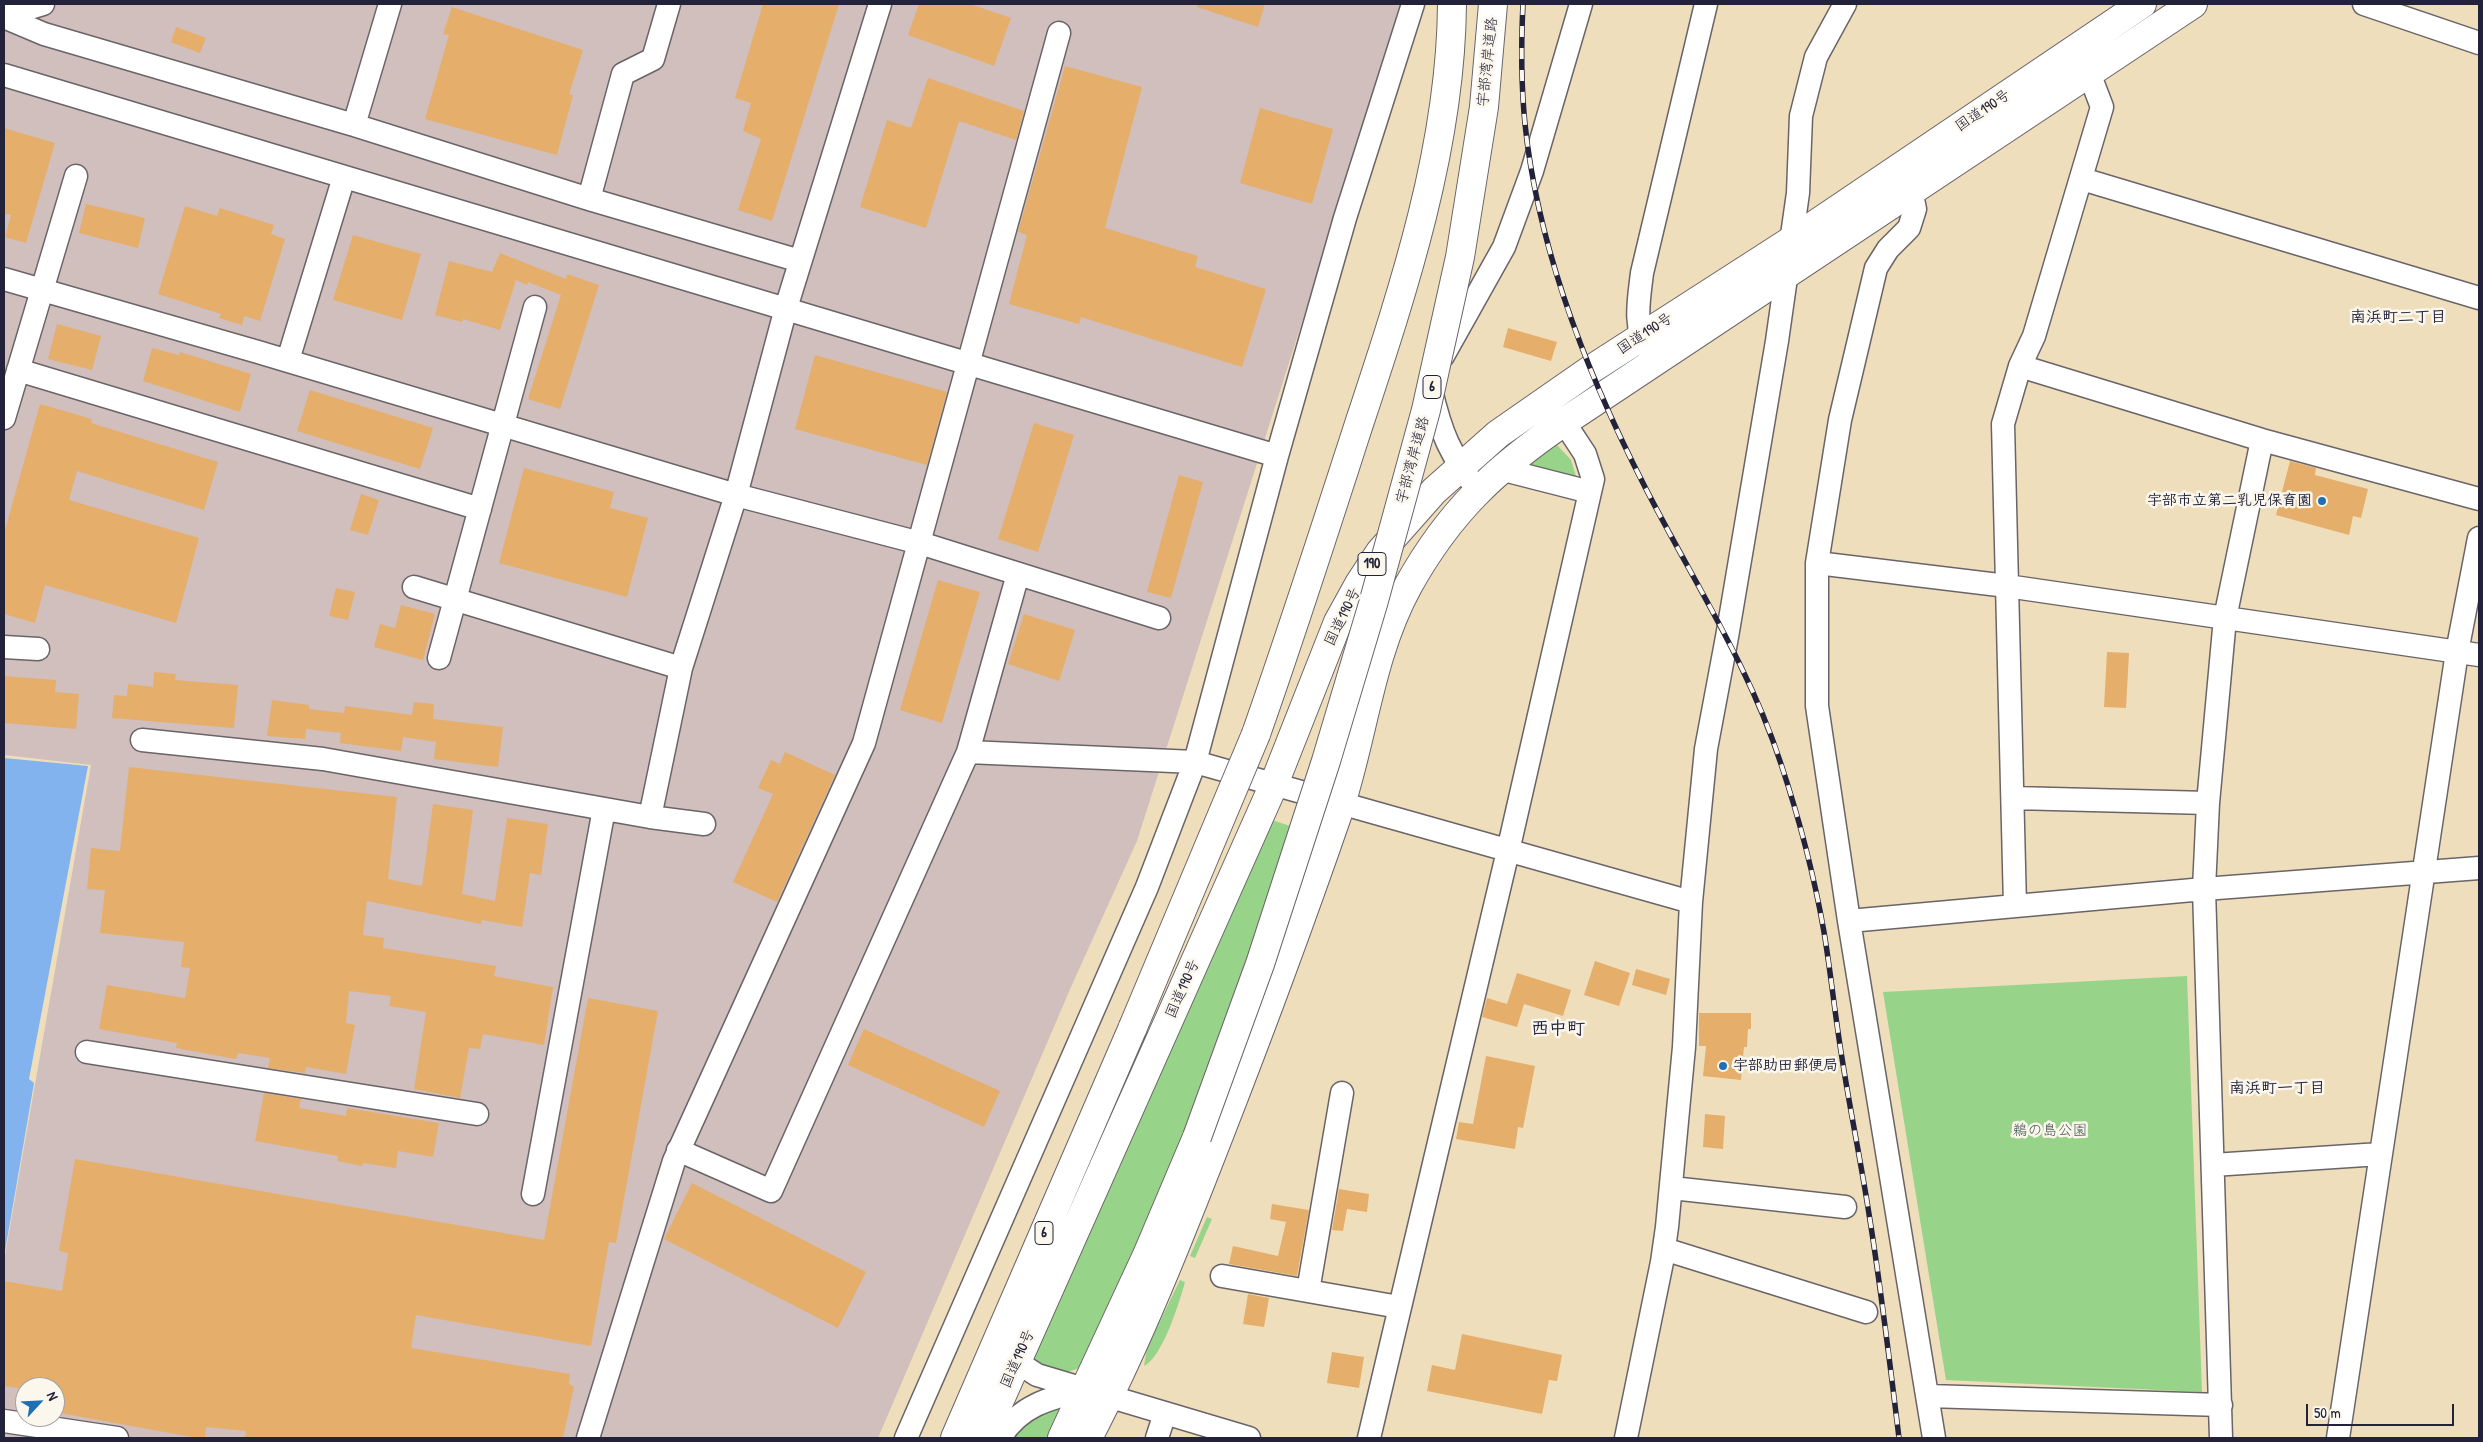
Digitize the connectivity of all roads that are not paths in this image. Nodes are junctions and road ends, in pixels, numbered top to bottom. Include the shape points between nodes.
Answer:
1 (44, 4) edge
2 (390, 4) edge
3 (668, 4) edge
4 (880, 4) edge
5 (1413, 4) edge
6 (1452, 4) edge
7 (1493, 4) edge
8 (1580, 4) edge
9 (1706, 4) edge
10 (1845, 4) edge
11 (2142, 4) edge
12 (2193, 4) edge
13 (2364, 4) edge
14 (4, 16) edge
15 (1059, 33) dead end
16 (2479, 43) edge
17 (2074, 49) junction
18 (2089, 73) junction
19 (4, 75) edge
20 (354, 125) junction
21 (76, 176) dead end
22 (344, 178) junction
23 (2082, 179) junction
24 (1911, 190) junction
25 (589, 199) junction
26 (1792, 240) junction
27 (800, 261) junction
28 (1785, 274) junction
29 (4, 279) edge
30 (43, 290) junction
31 (2479, 298) edge
32 (535, 307) dead end
33 (786, 308) junction
34 (1640, 337) junction
35 (288, 360) junction
36 (1655, 360) junction
37 (967, 363) junction
38 (2020, 366) junction
39 (18, 370) junction
40 (4, 418) edge
41 (1564, 422) junction
42 (504, 426) junction
43 (2262, 440) junction
44 (1277, 456) junction
45 (1460, 467) junction
46 (1500, 469) junction
47 (1478, 490) junction
48 (1590, 492) junction
49 (736, 495) junction
50 (2479, 500) edge
51 (480, 509) junction
52 (2479, 538) edge
53 (920, 543) junction
54 (1816, 563) junction
55 (1018, 574) junction
56 (2007, 586) junction
57 (414, 587) dead end
58 (455, 599) junction
59 (1158, 618) dead end
60 (2225, 618) junction
61 (4, 647) edge
62 (38, 649) dead end
63 (2468, 653) edge
64 (439, 658) dead end
65 (681, 668) junction
66 (142, 740) dead end
67 (968, 752) junction
68 (1195, 762) junction
69 (1274, 784) junction
70 (2014, 798) junction
71 (2208, 803) junction
72 (1341, 805) junction
73 (604, 809) junction
74 (650, 817) junction
75 (704, 824) dead end
76 (1508, 851) junction
77 (2479, 868) edge
78 (2424, 872) junction
79 (2204, 889) junction
80 (1691, 902) junction
81 (2015, 906) junction
82 (1849, 921) junction
83 (87, 1052) dead end
84 (1342, 1092) dead end
85 (477, 1114) dead end
86 (678, 1150) junction
87 (2380, 1154) junction
88 (2213, 1165) junction
89 (1672, 1188) junction
90 (532, 1194) dead end
91 (1845, 1207) dead end
92 (1664, 1249) junction
93 (1222, 1276) dead end
94 (1308, 1291) junction
95 (1399, 1307) junction
96 (1010, 1312) junction
97 (1866, 1312) dead end
98 (1017, 1362) junction
99 (1097, 1393) junction
100 (1928, 1396) junction
101 (2221, 1405) junction
102 (1165, 1413) junction
103 (4, 1420) edge
104 (116, 1438) edge
105 (588, 1438) edge
106 (906, 1438) edge
107 (955, 1438) edge
108 (983, 1438) edge
109 (1000, 1438) edge
110 (1062, 1438) edge
111 (1088, 1438) edge
112 (1157, 1438) edge
113 (1249, 1438) edge
114 (1369, 1438) edge
115 (1626, 1438) edge
116 (1934, 1438) edge
117 (2221, 1438) edge
118 (2338, 1438) edge

1 - 14 street
2 - 20 street
3 - 25 street via 652,58 623,74
4 - 27 street
5 - 44 street via 1345,218
6 - 96 highway, 6, bridge via 1450,48 1439,130 1406,271 1340,483 1256,734
7 - 99 highway, 宇部湾岸道路 / 6, bridge via 1484,107 1451,306 1394,530 1326,761 1260,964 1197,1137 1147,1256
8 - 45 street via 1532,171 1504,247 1448,346 1431,386 1439,427
9 - 34 street via 1642,273 1638,306
10 - 26 street via 1816,57 1802,116
11 - 17 highway, 国道190号 / 190
12 - 18 highway, 国道190号
13 - 16 street
14 - 20 street via 44,34
15 - 37 street
17 - 18 street
17 - 26 highway, 国道190号 / 190
18 - 23 street via 2102,107
18 - 24 highway, 国道190号
19 - 22 street
20 - 25 street
21 - 30 street
22 - 33 street
22 - 35 street
23 - 31 street
23 - 38 street via 2034,336
24 - 28 highway, 国道190号
24 - 54 street via 1915,209 1909,228 1888,249 1876,268 1867,300 1840,420
25 - 27 street
26 - 28 street
26 - 34 highway, 国道190号 / 190
27 - 33 street
28 - 36 highway, 国道190号
28 - 80 street via 1767,401 1706,749
29 - 30 street
30 - 35 street
30 - 39 street
32 - 42 street
33 - 37 street
33 - 49 street
34 - 36 street
34 - 45 highway, 国道190号 / 190 via 1498,434
35 - 42 street
36 - 41 highway, 国道190号
37 - 44 street
37 - 53 street
38 - 43 street
38 - 56 street via 2003,424
39 - 40 street
39 - 51 street
41 - 46 highway, 国道190号
41 - 48 street via 1585,454 1593,479
42 - 49 street
42 - 51 street
43 - 50 street
43 - 60 street
44 - 68 street
45 - 47 street
45 - 69 highway, 国道190号 / 190 via 1408,518 1359,584 1338,622
46 - 47 highway, 国道190号
46 - 48 street
47 - 72 highway, 国道190号 via 1432,546 1390,626
48 - 76 street
49 - 53 street
49 - 65 street
51 - 58 street
52 - 63 street
53 - 55 street
53 - 86 street via 864,743
54 - 56 street
54 - 82 street via 1817,706
55 - 59 street
55 - 67 street
56 - 60 street
56 - 70 street
57 - 58 street
58 - 64 street
58 - 65 street
60 - 63 street
60 - 71 street
61 - 62 street
63 - 78 street
65 - 74 street
66 - 73 street via 323,759
67 - 68 street
67 - 86 street via 770,1191
68 - 69 street
68 - 106 street via 1147,887
69 - 72 street
69 - 98 highway, 国道190号 / 190
70 - 71 street
70 - 81 street
71 - 79 street
72 - 76 street
72 - 99 highway, 国道190号 via 1284,968 1188,1215
73 - 74 street
73 - 90 street
74 - 75 street
76 - 80 street
76 - 95 street
77 - 78 street
78 - 79 street
78 - 87 street
79 - 81 street
79 - 88 street
80 - 89 street via 1684,1046
81 - 82 street
82 - 100 street
83 - 85 street
84 - 94 street
86 - 105 street
87 - 88 street
87 - 118 street
88 - 101 street
89 - 91 street
89 - 92 street
92 - 97 street
92 - 115 street
93 - 94 street
94 - 95 street
95 - 114 street
96 - 98 street via 1006,1337
96 - 107 highway, 6
98 - 99 street via 1037,1375
98 - 108 highway, 国道190号 / 190
99 - 102 street
99 - 109 street via 1045,1400 1032,1406 1009,1424
99 - 110 highway, 6
99 - 111 highway, 国道190号
100 - 101 street
100 - 116 street
101 - 117 street
102 - 112 street
102 - 113 street
103 - 104 street

